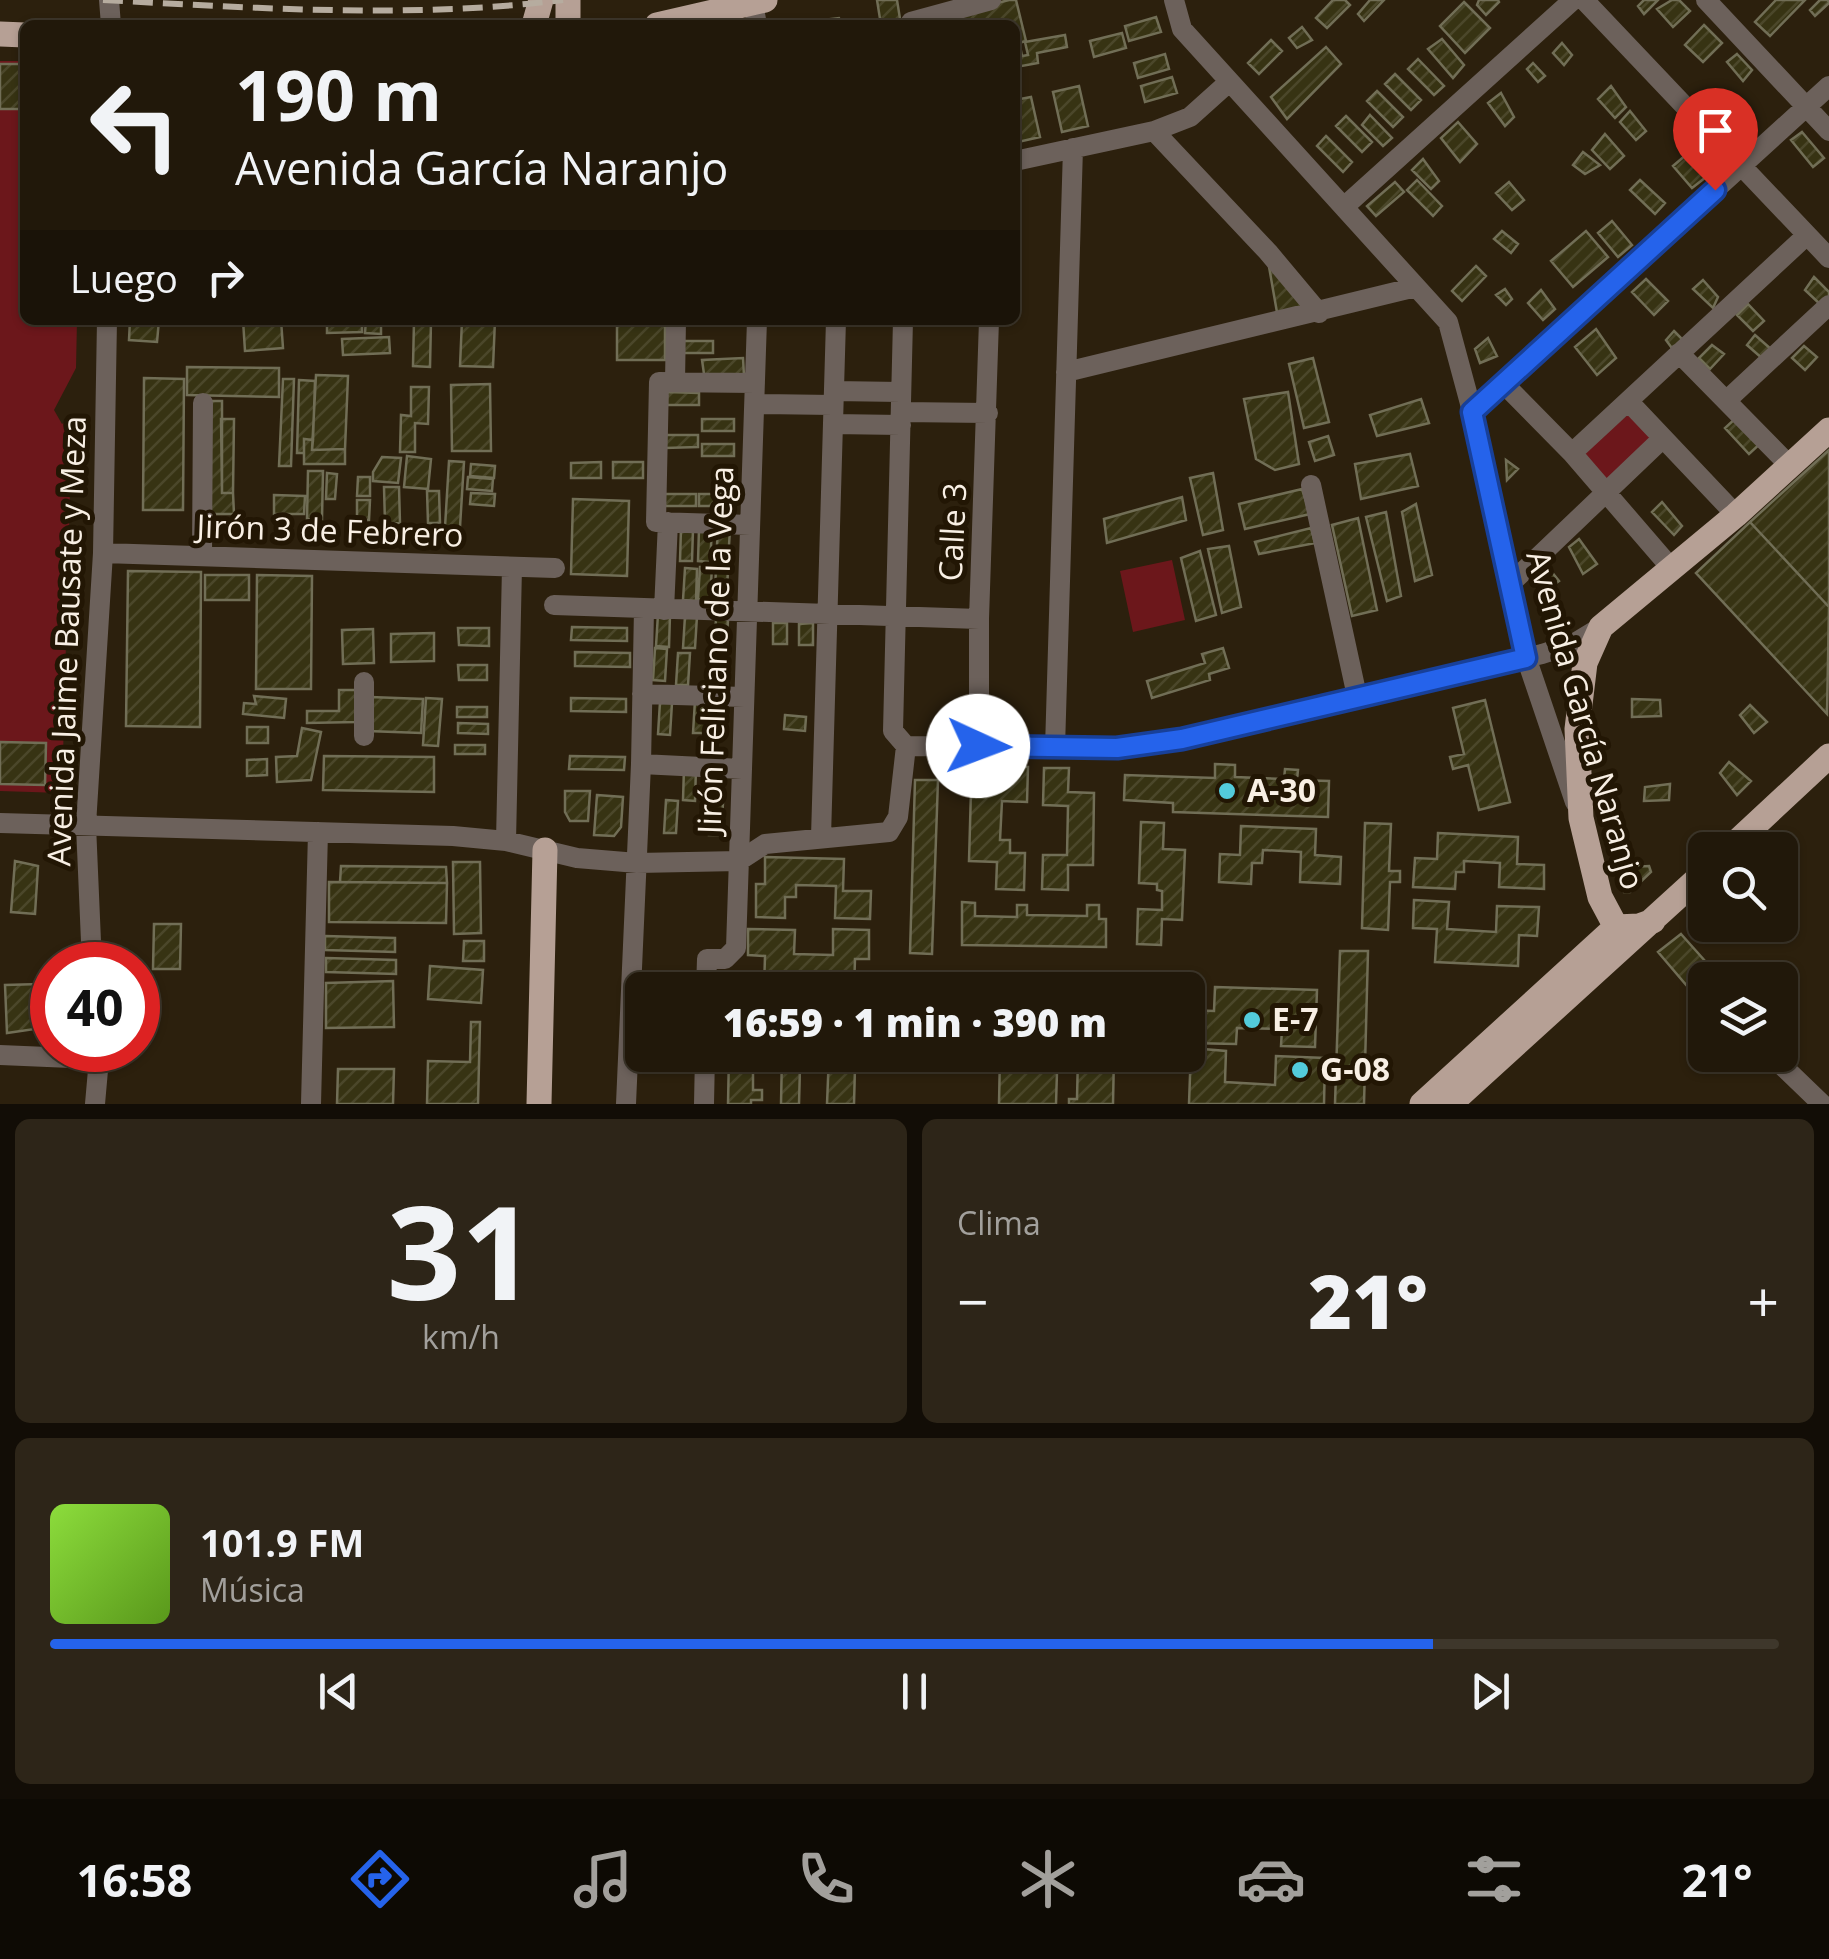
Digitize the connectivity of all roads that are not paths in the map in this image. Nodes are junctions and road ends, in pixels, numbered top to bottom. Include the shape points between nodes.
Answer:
1 (991, 0) edge
2 (1174, 0) edge
3 (1573, 0) edge
4 (1584, 0) edge
5 (1706, 0) edge
6 (758, 9) edge
7 (689, 20) edge
8 (918, 20) edge
9 (1228, 82) junction
10 (1829, 86) edge
11 (1806, 107) junction
12 (1154, 130) junction
13 (1829, 131) edge
14 (1074, 148) junction
15 (1020, 160) edge
16 (1742, 166) junction
17 (1345, 206) junction
18 (1807, 235) junction
19 (1829, 258) edge
20 (1416, 287) junction
21 (1829, 305) edge
22 (1320, 313) junction
23 (107, 325) edge
24 (676, 325) edge
25 (757, 325) edge
26 (836, 325) edge
27 (903, 325) edge
28 (990, 325) edge
29 (1680, 353) junction
30 (1066, 372) junction
31 (675, 382) junction
32 (1505, 384) junction
33 (755, 394) junction
34 (1726, 401) junction
35 (1630, 402) junction
36 (203, 404) dead end
37 (833, 407) junction
38 (901, 410) junction
39 (1472, 412) junction
40 (988, 413) junction
41 (1829, 430) edge
42 (1664, 438) junction
43 (1572, 453) junction
44 (1790, 466) junction
45 (1311, 485) dead end
46 (1604, 492) junction
47 (1736, 515) junction
48 (668, 522) junction
49 (750, 525) junction
50 (103, 553) junction
51 (202, 556) junction
52 (512, 567) junction
53 (555, 568) dead end
54 (1672, 569) junction
55 (1510, 584) junction
56 (554, 606) dead end
57 (654, 609) junction
58 (748, 612) junction
59 (827, 615) junction
60 (896, 618) junction
61 (979, 619) junction
62 (1600, 627) junction
63 (1526, 658) junction
64 (364, 682) dead end
65 (642, 694) junction
66 (1357, 696) junction
67 (744, 697) junction
68 (364, 736) dead end
69 (906, 746) junction
70 (978, 746) junction
71 (1055, 748) junction
72 (1829, 756) edge
73 (641, 764) junction
74 (742, 769) junction
75 (1581, 818) junction
76 (0, 823) edge
77 (86, 825) junction
78 (318, 832) junction
79 (1747, 832) edge
80 (821, 837) junction
81 (506, 841) junction
82 (546, 850) junction
83 (739, 861) junction
84 (637, 863) junction
85 (1688, 888) edge
86 (1653, 921) junction
87 (1616, 927) junction
88 (91, 942) edge
89 (707, 972) edge
90 (0, 1055) edge
91 (30, 1055) edge
92 (95, 1072) edge
93 (705, 1072) edge
94 (1789, 1072) edge
95 (95, 1104) edge
96 (311, 1104) edge
97 (539, 1104) edge
98 (626, 1104) edge
99 (704, 1104) edge
100 (1422, 1104) edge
101 (1450, 1104) edge
102 (1822, 1104) edge

1 - 8 street
2 - 9 street, Avenida García Naranjo via 1182,29
3 - 17 street
4 - 16 street
5 - 11 street
6 - 7 main road
9 - 12 street via 1190,116
9 - 17 street, Avenida García Naranjo
10 - 11 street
11 - 13 street
11 - 16 street
12 - 14 street
12 - 22 street
14 - 15 street
14 - 30 street
16 - 18 street
16 - 32 street
17 - 20 street, Avenida García Naranjo
18 - 19 street
18 - 29 street
20 - 22 street
20 - 39 street, Avenida García Naranjo via 1448,322
21 - 34 street
22 - 30 street
23 - 50 street, Avenida Jaime Bausate y Meza
24 - 31 street
25 - 33 street, Jirón Feliciano de la Vega
26 - 37 street
27 - 38 street
28 - 40 street, Calle 3
29 - 34 street
29 - 35 street
30 - 71 street
31 - 33 street
31 - 48 street via 659,382 656,522
32 - 39 street
32 - 43 street
33 - 37 street
33 - 49 street, Jirón Feliciano de la Vega
34 - 44 street
35 - 42 street
35 - 43 street
36 - 51 street
37 - 38 street
37 - 38 street
37 - 59 street
38 - 40 street
38 - 60 street
39 - 55 street, Avenida García Naranjo
40 - 61 street, Calle 3
41 - 44 main road
42 - 46 street
42 - 47 street
43 - 46 street
44 - 47 main road
45 - 66 street
46 - 54 street
46 - 55 street
47 - 54 main road
48 - 49 street
48 - 57 street
49 - 58 street, Jirón Feliciano de la Vega
50 - 51 street, Jirón 3 de Febrero
50 - 77 street, Avenida Jaime Bausate y Meza
51 - 52 street, Jirón 3 de Febrero
52 - 53 street, Jirón 3 de Febrero
52 - 81 street
54 - 62 main road
55 - 63 street, Avenida García Naranjo
56 - 57 street
57 - 58 street
57 - 65 street
58 - 59 street
58 - 67 street, Jirón Feliciano de la Vega
59 - 60 street
59 - 80 street
60 - 61 street
60 - 69 street via 893,731
61 - 70 street, Calle 3
62 - 63 street via 1573,644
62 - 75 main road via 1579,694
63 - 66 street
63 - 75 street, Avenida García Naranjo
64 - 68 street
65 - 67 street
65 - 73 street
66 - 71 street via 1182,739
67 - 74 street, Jirón Feliciano de la Vega
69 - 70 street
69 - 80 street via 898,817 889,832
70 - 71 street
72 - 79 main road
73 - 74 street
73 - 84 street
74 - 83 street, Jirón Feliciano de la Vega
75 - 87 main road, Avenida García Naranjo via 1600,897
76 - 77 street
77 - 78 street
77 - 88 street, Avenida Jaime Bausate y Meza
78 - 81 street
78 - 96 street
80 - 83 street via 765,844
81 - 82 street
82 - 84 street
82 - 97 main road
83 - 84 street
83 - 89 street, Jirón Feliciano de la Vega via 736,948 725,959 707,960
84 - 98 street
85 - 86 main road
86 - 87 main road, Avenida García Naranjo
86 - 101 main road
87 - 100 main road
90 - 91 street
92 - 95 street
93 - 99 street
94 - 102 street

